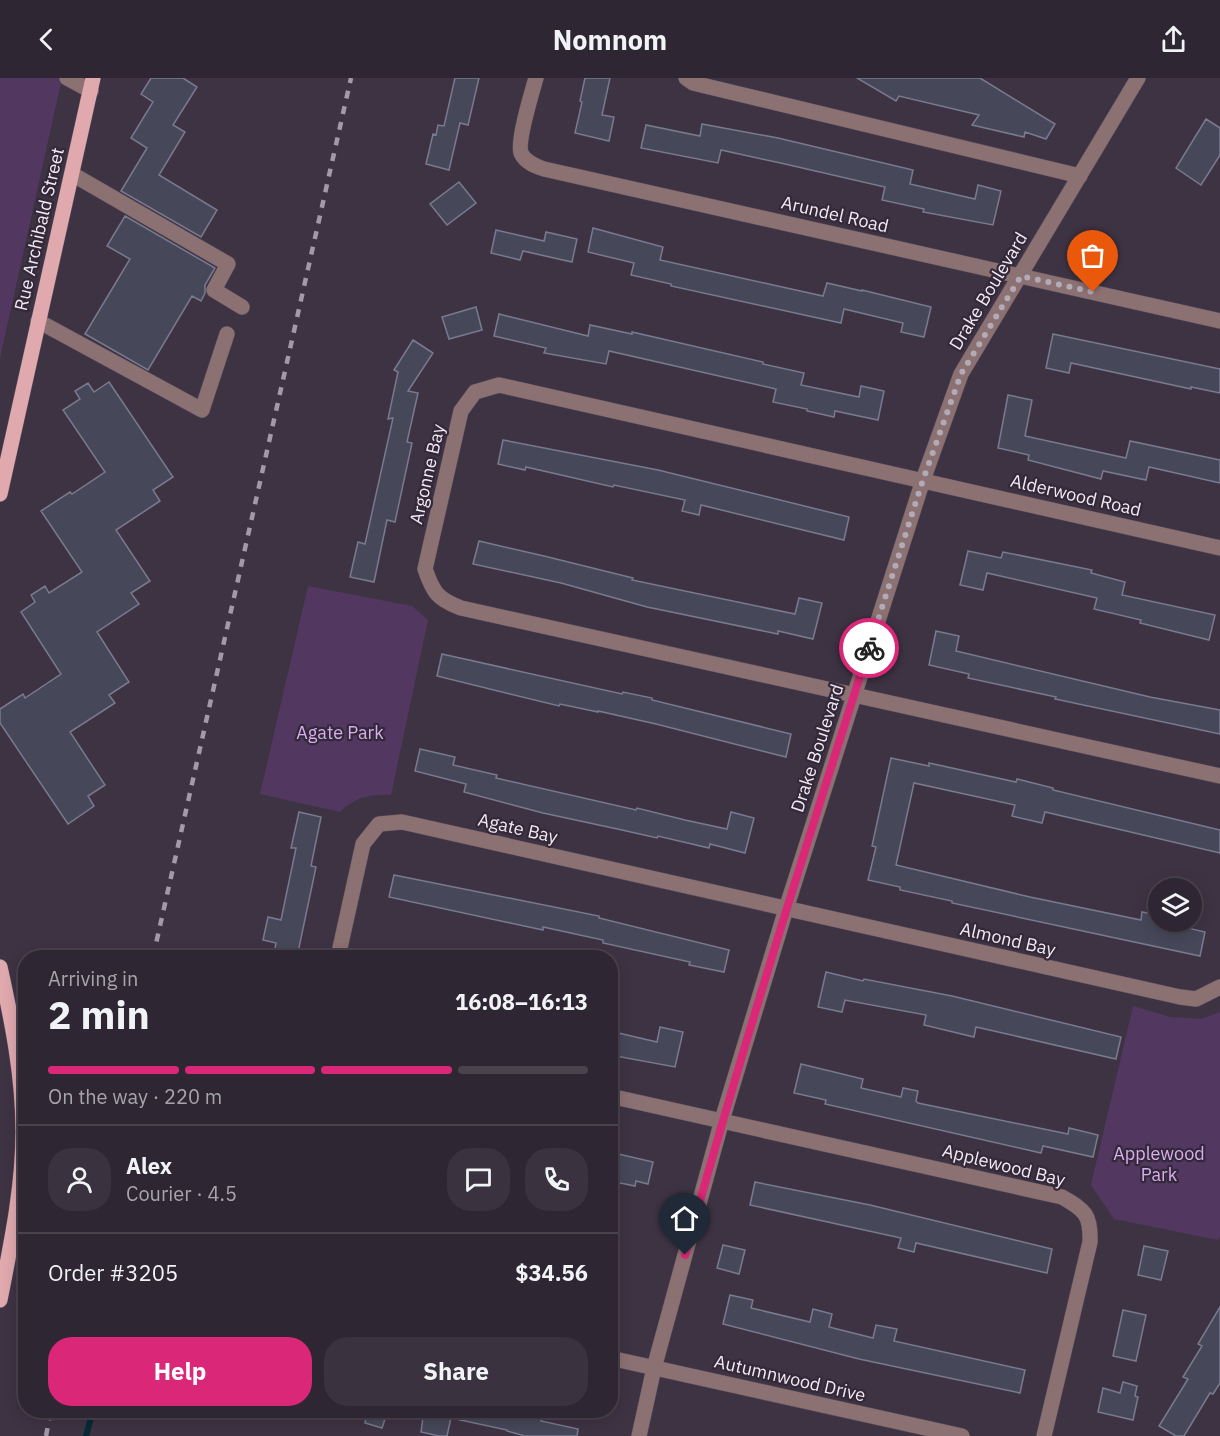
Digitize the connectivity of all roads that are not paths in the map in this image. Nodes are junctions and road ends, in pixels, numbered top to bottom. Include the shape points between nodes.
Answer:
1 (67, 78) edge
2 (536, 78) edge
3 (686, 78) edge
4 (1138, 78) edge
5 (92, 84) edge
6 (72, 174) junction
7 (1080, 176) junction
8 (1021, 276) junction
9 (242, 307) dead end
10 (38, 321) junction
11 (1220, 321) edge
12 (227, 334) dead end
13 (923, 480) junction
14 (0, 494) edge
15 (1220, 548) edge
16 (854, 695) junction
17 (1220, 776) edge
18 (786, 909) junction
19 (340, 950) edge
20 (0, 968) edge
21 (1220, 987) edge
22 (18, 1063) edge
23 (618, 1098) edge
24 (722, 1120) junction
25 (18, 1201) edge
26 (0, 1300) edge
27 (618, 1360) edge
28 (654, 1368) junction
29 (639, 1436) edge
30 (962, 1436) edge
31 (1044, 1436) edge

1 - 5 street
2 - 8 street, Arundel Road via 521,152 528,162 543,169
3 - 7 street via 693,83
4 - 7 street, Drake Boulevard
5 - 6 main road, Rue Archibald Street
6 - 9 street via 228,264 214,290
6 - 10 main road, Rue Archibald Street
7 - 8 street, Drake Boulevard
8 - 11 street, Arundel Road
8 - 13 street, Drake Boulevard via 961,374
10 - 12 street via 202,410
10 - 14 main road, Rue Archibald Street
13 - 15 street, Alderwood Road
13 - 16 street, Drake Boulevard
13 - 16 street, Argonne Bay via 499,385 475,392 461,411 425,569 432,589 444,602
16 - 17 street
16 - 18 street, Drake Boulevard
18 - 19 street, Agate Bay via 402,822 379,824 363,844
18 - 21 street, Almond Bay via 1180,997 1196,999
18 - 24 street, Drake Boulevard
20 - 22 main road
23 - 24 street
24 - 28 street, Drake Boulevard
24 - 31 street, Applewood Bay via 1062,1197 1081,1208 1090,1227 1090,1242
25 - 26 main road
27 - 28 street, Autumnwood Drive
28 - 29 street, Drake Boulevard
28 - 30 street, Autumnwood Drive

